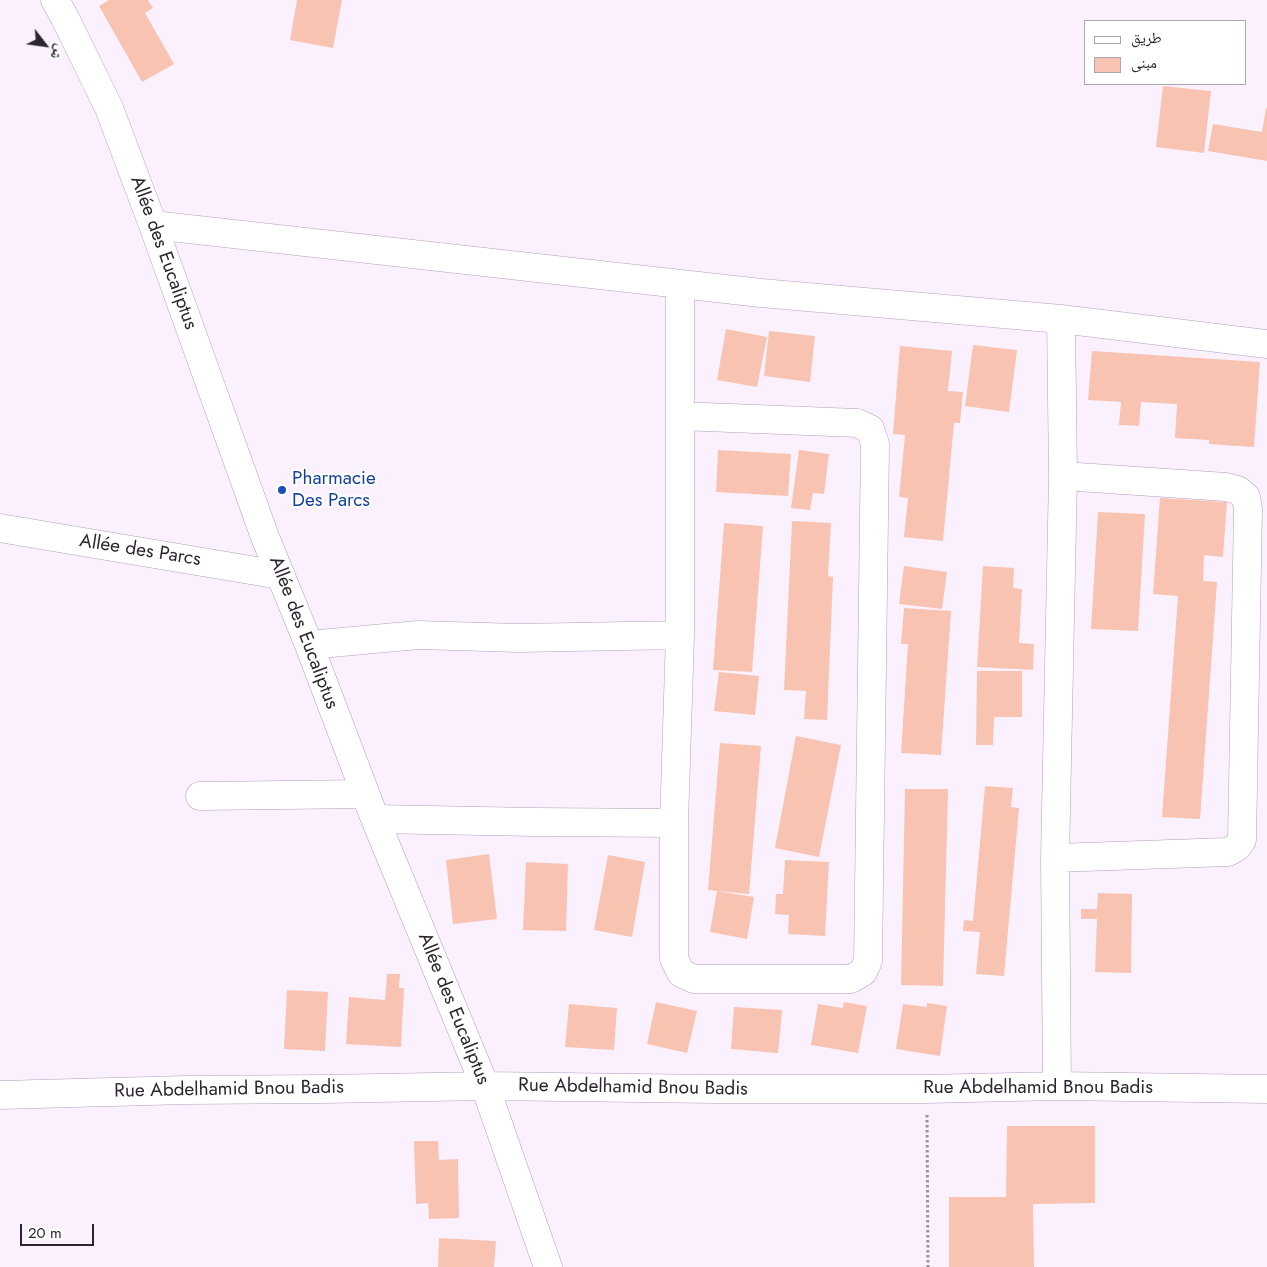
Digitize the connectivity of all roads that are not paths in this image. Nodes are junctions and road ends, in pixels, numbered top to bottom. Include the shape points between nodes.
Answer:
1 (54, 0) edge
2 (153, 225) junction
3 (680, 284) junction
4 (1061, 319) junction
5 (1267, 344) edge
6 (680, 416) junction
7 (1063, 476) junction
8 (0, 528) edge
9 (280, 575) junction
10 (680, 634) junction
11 (309, 645) junction
12 (200, 796) dead end
13 (370, 806) junction
14 (674, 823) junction
15 (1055, 858) junction
16 (485, 1086) junction
17 (1057, 1086) junction
18 (1267, 1089) edge
19 (0, 1095) edge
20 (548, 1267) edge

1 - 2 street, Allée des Eucaliptus via 108,108
2 - 3 street
2 - 9 street, Allée des Eucaliptus
3 - 4 street
3 - 6 street
4 - 5 street
4 - 7 street
6 - 10 street
6 - 14 street via 857,423 870,429 875,444 868,961 864,972 851,979 694,979 681,973 674,959
7 - 15 street
7 - 15 street via 1226,487 1238,490 1246,497 1242,840 1228,852
8 - 9 street, Allée des Parcs
9 - 11 street, Allée des Eucaliptus
10 - 11 street via 518,638 418,635
10 - 14 street
11 - 13 street, Allée des Eucaliptus
12 - 13 street
13 - 14 street via 536,822
13 - 16 street, Allée des Eucaliptus
15 - 17 street
16 - 17 street, Rue Abdelhamid Bnou Badis via 715,1089
16 - 19 street, Rue Abdelhamid Bnou Badis
16 - 20 street, Allée des Eucaliptus
17 - 18 street, Rue Abdelhamid Bnou Badis

